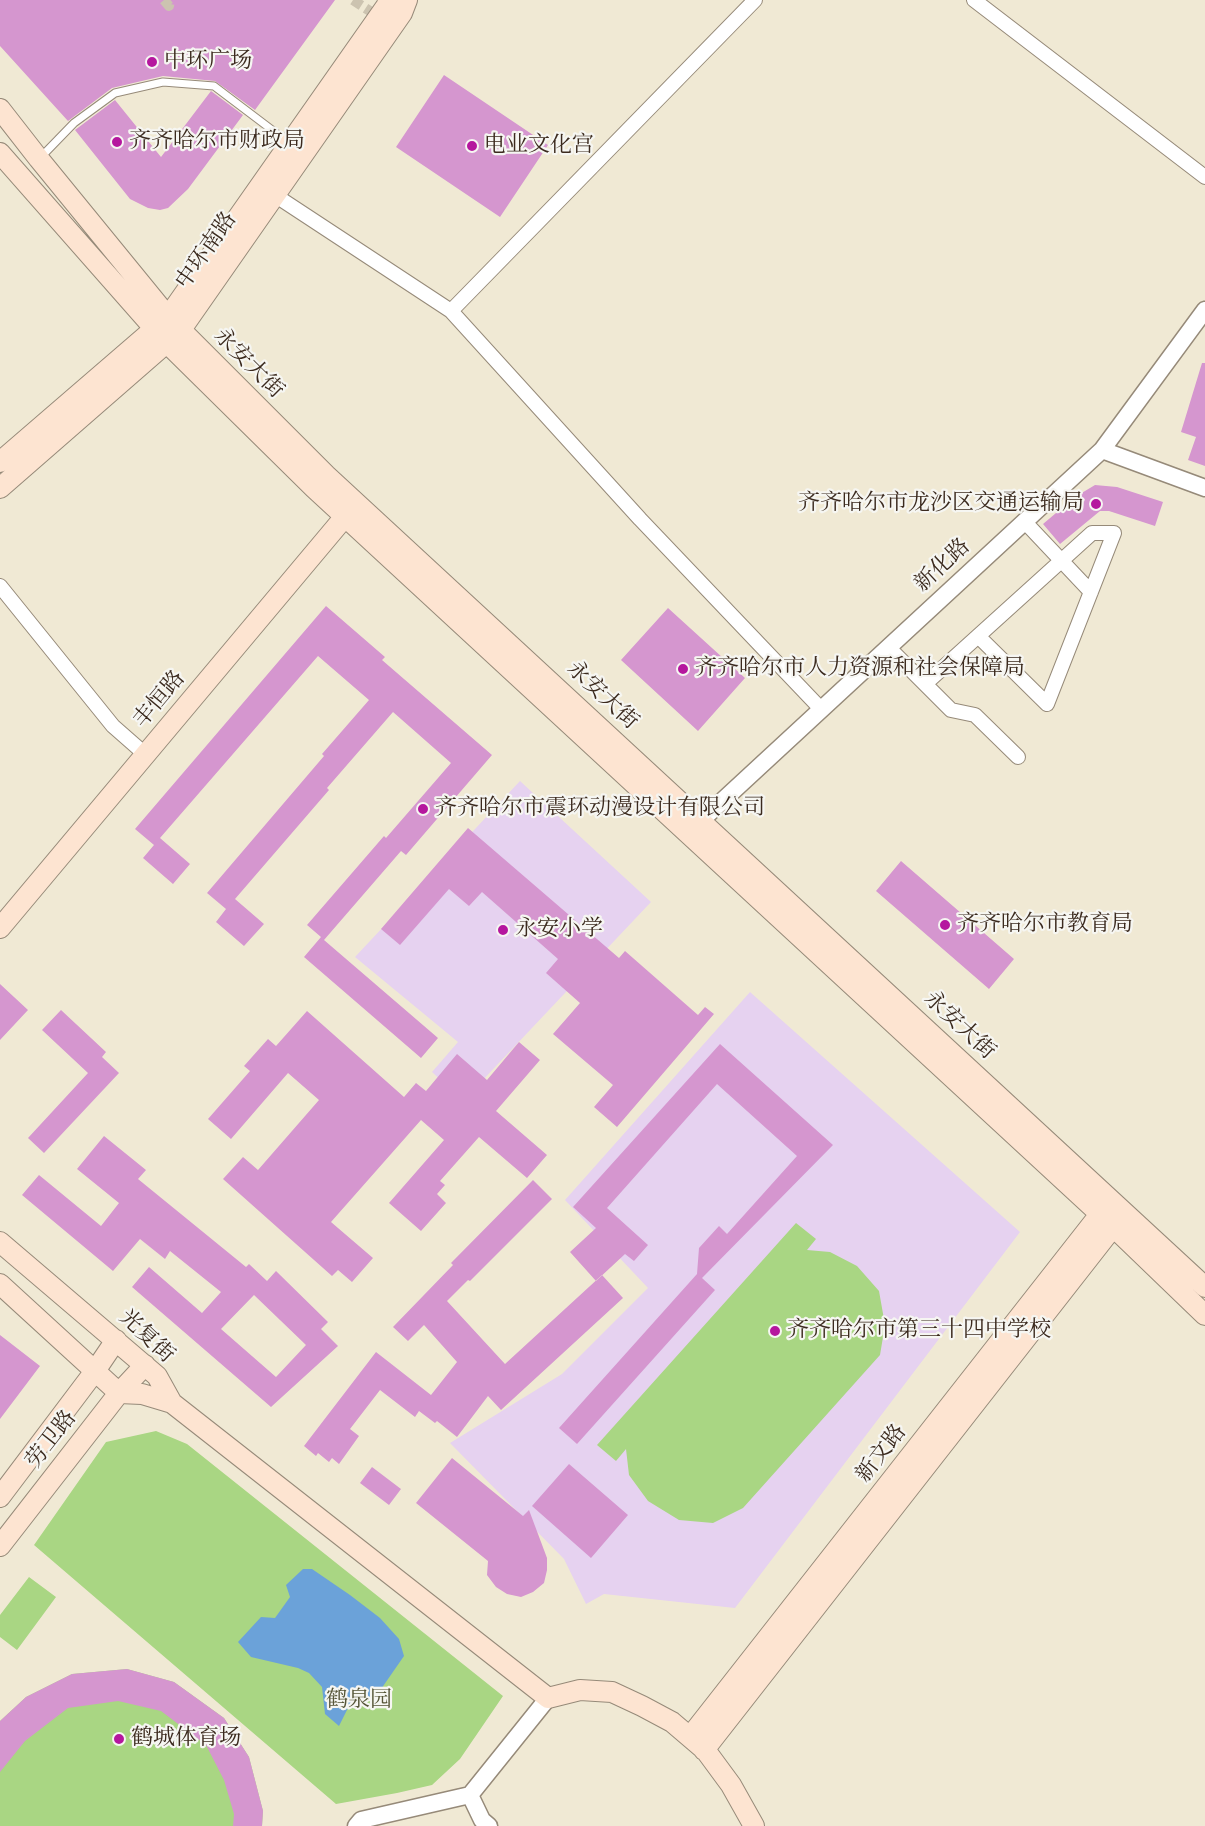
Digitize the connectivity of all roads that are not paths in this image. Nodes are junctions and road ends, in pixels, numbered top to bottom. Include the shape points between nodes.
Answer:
1 (388, 0) edge
2 (407, 0) edge
3 (755, 0) edge
4 (974, 0) edge
5 (0, 109) edge
6 (290, 144) junction
7 (0, 153) edge
8 (39, 159) junction
9 (1205, 177) edge
10 (268, 191) junction
11 (1205, 310) edge
12 (452, 311) junction
13 (168, 330) junction
14 (1102, 450) junction
15 (0, 462) edge
16 (0, 488) edge
17 (1205, 488) edge
18 (350, 509) junction
19 (1024, 521) junction
20 (1062, 561) junction
21 (0, 586) edge
22 (1091, 592) junction
23 (978, 636) junction
24 (888, 647) junction
25 (925, 684) junction
26 (820, 709) junction
27 (146, 755) junction
28 (1018, 757) dead end
29 (694, 827) junction
30 (0, 928) edge
31 (1113, 1213) junction
32 (0, 1242) edge
33 (0, 1284) edge
34 (1205, 1287) edge
35 (1205, 1315) edge
36 (116, 1340) junction
37 (145, 1365) junction
38 (95, 1371) junction
39 (119, 1393) junction
40 (172, 1403) junction
41 (0, 1497) edge
42 (0, 1546) edge
43 (548, 1698) junction
44 (697, 1743) junction
45 (470, 1795) junction
46 (356, 1826) edge
47 (489, 1826) edge
48 (754, 1826) edge

1 - 6 main road, 中环南路
2 - 10 main road, 中环南路 via 402,13
3 - 12 street
4 - 9 street
5 - 8 main road, 永安大街
6 - 8 lane via 214,86 163,82 116,93 74,123
6 - 10 main road, 中环南路
7 - 13 main road, 永安大街
8 - 13 main road, 永安大街
10 - 12 street
10 - 13 main road, 中环南路
11 - 14 street, 新化路
12 - 26 street via 640,519
13 - 15 main road, 中环南路
13 - 16 main road, 中环南路
13 - 18 main road, 永安大街
14 - 17 street
14 - 19 street, 新化路
18 - 27 main road, 丰恒路
18 - 29 main road, 永安大街
19 - 20 street
19 - 24 street, 新化路
20 - 22 street
20 - 22 street via 1092,533 1114,533
20 - 23 street
21 - 27 street via 113,726
22 - 23 street via 1047,704
23 - 25 street
24 - 25 street
24 - 26 street, 新化路
25 - 28 street via 951,710 975,715
26 - 29 street, 新化路
27 - 30 main road, 丰恒路
29 - 31 main road, 永安大街
31 - 34 main road, 永安大街
31 - 35 main road, 永安大街
31 - 44 main road, 新文路
32 - 36 main road, 光复街
33 - 38 main road
36 - 37 main road, 光复街
36 - 38 main road, 劳卫路
37 - 39 main road, 劳卫路
37 - 40 main road, 光复街 via 157,1376
38 - 39 main road
38 - 41 main road, 劳卫路
39 - 40 main road, 光复街 via 142,1394
39 - 42 main road, 劳卫路
40 - 43 main road
43 - 44 main road via 580,1690 612,1692 672,1722
43 - 45 street
44 - 48 main road via 731,1785
45 - 46 street via 361,1820
45 - 47 street

